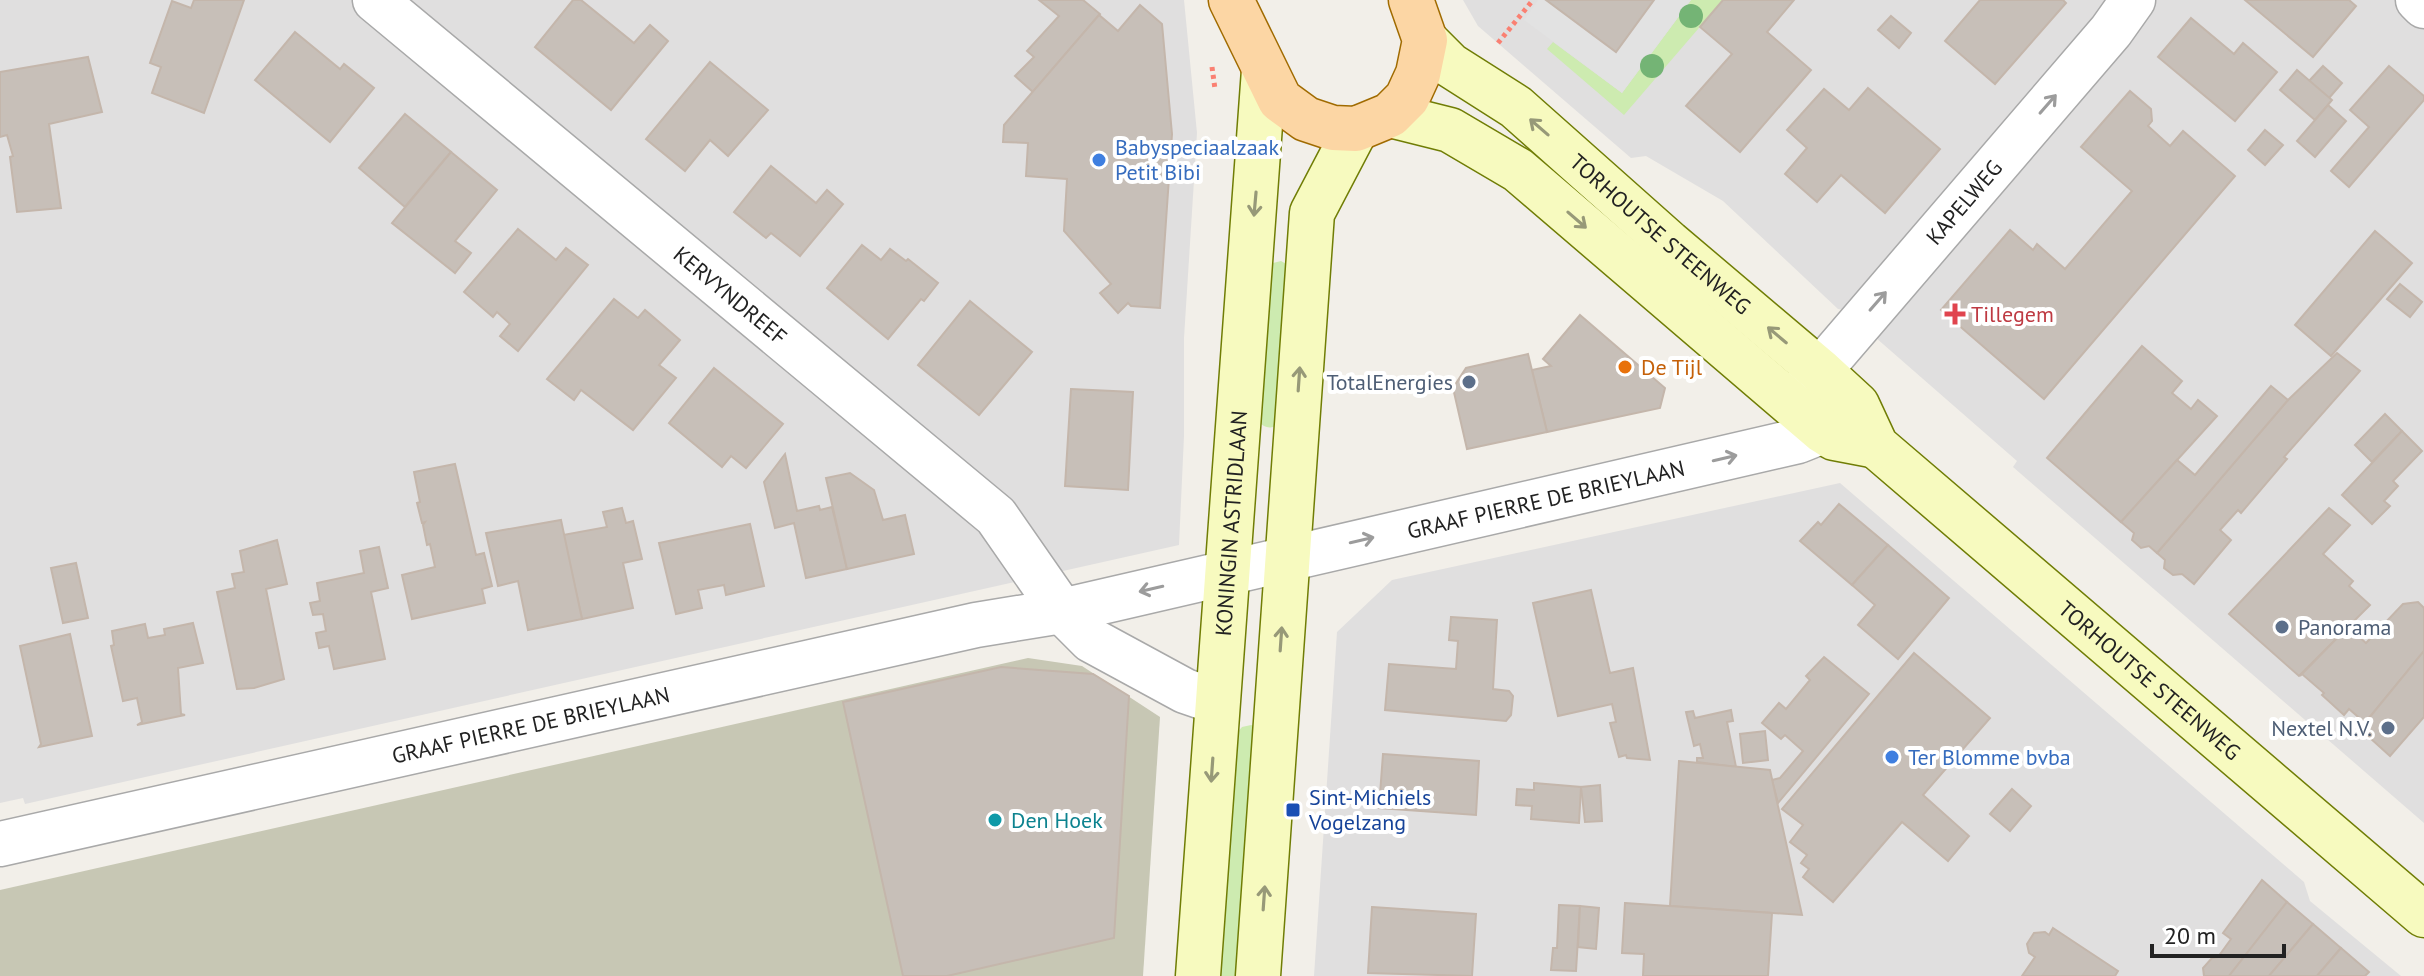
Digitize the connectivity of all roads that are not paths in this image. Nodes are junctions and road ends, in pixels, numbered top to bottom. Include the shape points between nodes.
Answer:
1 (375, 0) edge
2 (1231, 0) edge
3 (2418, 0) edge
4 (2130, 4) edge
5 (2424, 6) edge
6 (1418, 20) edge
7 (1264, 70) junction
8 (1373, 122) junction
9 (1819, 370) junction
10 (1852, 399) junction
11 (1807, 418) junction
12 (1876, 446) junction
13 (1286, 557) junction
14 (1227, 571) junction
15 (1062, 611) junction
16 (1201, 696) junction
17 (0, 844) edge
18 (2424, 915) edge
19 (1198, 976) edge
20 (1258, 976) edge

1 - 15 street, KERVYNDREEF via 996,516
2 - 7 main road
3 - 5 street
9 -> 4 street, KAPELWEG
6 - 8 main road via 1418,74 1407,98
9 -> 6 main road, TORHOUTSE STEENWEG via 1516,107 1450,65
7 - 8 main road via 1280,100 1306,119 1333,128
7 -> 14 main road, KONINGIN ASTRIDLAAN
8 -> 11 main road, TORHOUTSE STEENWEG via 1450,130 1518,170
13 -> 8 main road via 1312,213
9 - 10 main road, TORHOUTSE STEENWEG
9 - 11 street, KAPELWEG
10 - 11 street, GRAAF PIERRE DE BRIEYLAAN
10 - 12 main road, TORHOUTSE STEENWEG
11 - 12 main road, TORHOUTSE STEENWEG via 1834,438
13 -> 11 street, GRAAF PIERRE DE BRIEYLAAN via 1798,441
12 - 18 main road, TORHOUTSE STEENWEG
13 - 14 street, GRAAF PIERRE DE BRIEYLAAN
20 -> 13 main road
14 -> 15 street, GRAAF PIERRE DE BRIEYLAAN
14 - 16 main road, KONINGIN ASTRIDLAAN
15 - 16 street, KERVYNDREEF via 1091,640
15 - 17 street, GRAAF PIERRE DE BRIEYLAAN via 976,625
16 -> 19 main road, KONINGIN ASTRIDLAAN

